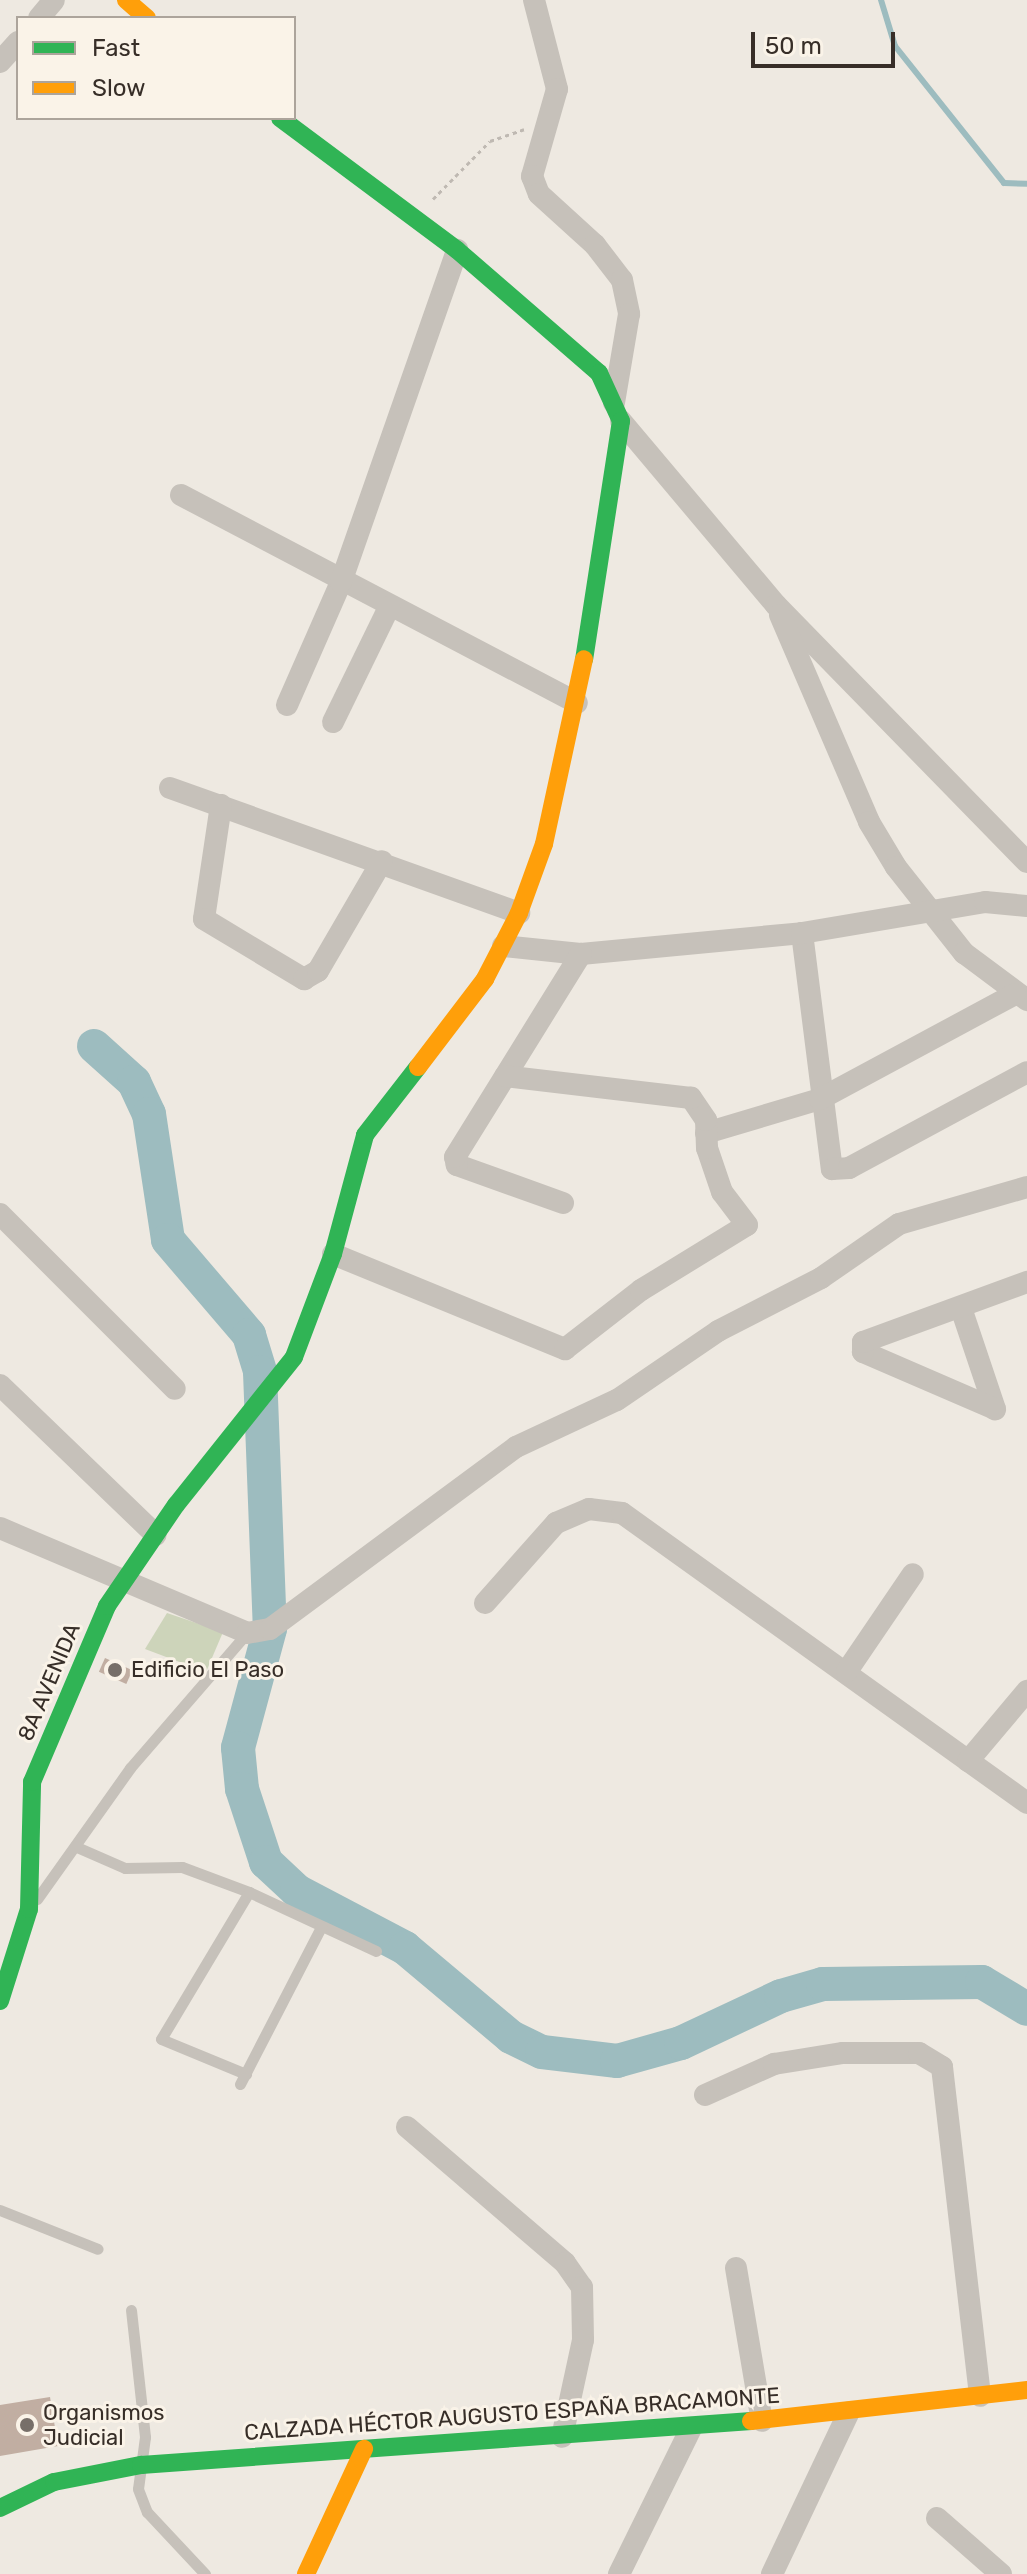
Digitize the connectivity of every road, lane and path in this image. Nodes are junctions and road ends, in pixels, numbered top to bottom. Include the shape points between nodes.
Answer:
1 (126, 0) edge
2 (534, 0) edge
3 (145, 16) edge
4 (16, 44) edge
5 (0, 62) edge
6 (550, 119) junction
7 (283, 120) edge
8 (414, 218) junction
9 (457, 250) junction
10 (617, 412) junction
11 (181, 495) dead end
12 (341, 582) junction
13 (776, 605) junction
14 (389, 607) junction
15 (577, 703) junction
16 (287, 705) dead end
17 (333, 722) dead end
18 (170, 788) dead end
19 (221, 805) junction
20 (382, 861) junction
21 (1027, 862) edge
22 (1027, 906) edge
23 (519, 913) junction
24 (928, 913) junction
25 (802, 933) junction
26 (503, 946) junction
27 (581, 954) junction
28 (1021, 997) edge
29 (1027, 1072) edge
30 (505, 1076) junction
31 (820, 1099) junction
32 (706, 1133) junction
33 (1027, 1187) edge
34 (563, 1203) dead end
35 (0, 1214) edge
36 (333, 1254) junction
37 (1027, 1282) edge
38 (961, 1308) junction
39 (0, 1385) edge
40 (175, 1389) dead end
41 (0, 1528) edge
42 (156, 1535) junction
43 (913, 1574) dead end
44 (121, 1582) junction
45 (485, 1603) dead end
46 (247, 1633) junction
47 (847, 1671) junction
48 (1027, 1691) edge
49 (968, 1761) junction
50 (1027, 1803) edge
51 (79, 1848) junction
52 (249, 1892) junction
53 (29, 1909) junction
54 (321, 1927) junction
55 (376, 1951) dead end
56 (0, 2001) edge
57 (705, 2095) dead end
58 (407, 2127) dead end
59 (0, 2210) edge
60 (98, 2249) dead end
61 (736, 2268) dead end
62 (131, 2310) dead end
63 (1027, 2390) edge
64 (980, 2396) junction
65 (849, 2412) junction
66 (762, 2421) junction
67 (691, 2428) junction
68 (562, 2437) junction
69 (364, 2449) junction
70 (141, 2465) junction
71 (2, 2504) edge
72 (937, 2518) dead end
73 (308, 2573) edge
74 (205, 2574) edge
75 (619, 2574) edge
76 (772, 2574) edge
77 (1001, 2574) edge

1 - 3 street
2 - 6 street via 557,89
4 - 5 street
6 - 8 path via 490,141
6 - 10 street via 532,176 539,194 595,245 622,280 629,314
7 - 8 street
8 - 9 street
9 - 10 street via 583,356
9 - 12 street
10 - 13 street
10 - 15 street, 8A AVENIDA
11 - 12 street
12 - 14 street
12 - 16 street
13 - 21 street
13 - 24 street via 869,822
14 - 15 street
14 - 17 street
15 - 23 street, 8A AVENIDA via 544,844
18 - 19 street
19 - 20 street
19 - 20 street via 204,919 304,979 318,971
20 - 23 street
22 - 24 street via 985,902
23 - 26 street, 8A AVENIDA
24 - 25 street
24 - 28 street via 964,953
25 - 27 street
25 - 31 street
26 - 27 street
26 - 36 street, 8A AVENIDA via 365,1135
27 - 30 street
28 - 31 street
29 - 31 street via 839,1170 828,1165
30 - 32 street via 678,1092 702,1108
30 - 34 street via 459,1148 457,1165
31 - 32 street
32 - 36 street via 712,1169 747,1225 641,1290 565,1349
33 - 46 street via 899,1224 821,1278 718,1331 617,1400 484,1466 270,1629
35 - 40 street
36 - 42 street, 8A AVENIDA via 294,1357
37 - 38 street
38 - 38 street via 995,1409 863,1352 863,1342
39 - 42 street
41 - 44 street
42 - 44 street, 8A AVENIDA
43 - 47 street
44 - 46 street
44 - 53 street, 8A AVENIDA via 32,1782
45 - 47 street via 556,1523 589,1509 622,1513
46 - 51 lane via 130,1768
47 - 49 street
48 - 49 street
49 - 50 street
51 - 52 lane via 125,1868 182,1867
51 - 53 lane
52 - 54 lane
52 - 54 lane via 161,2039 243,2079
53 - 56 street, 8A AVENIDA
54 - 55 lane
57 - 64 street via 774,2064 843,2053 919,2053 942,2067
58 - 68 street via 565,2263 582,2287 583,2340
59 - 60 lane
61 - 66 street
62 - 70 lane via 145,2437
63 - 64 street, CALZADA HÉCTOR AUGUSTO ESPAÑA BRACAMONTE
64 - 65 street, CALZADA HÉCTOR AUGUSTO ESPAÑA BRACAMONTE
65 - 66 street, CALZADA HÉCTOR AUGUSTO ESPAÑA BRACAMONTE
65 - 76 street
66 - 67 street, CALZADA HÉCTOR AUGUSTO ESPAÑA BRACAMONTE
67 - 68 street, CALZADA HÉCTOR AUGUSTO ESPAÑA BRACAMONTE
67 - 75 street
68 - 69 street, CALZADA HÉCTOR AUGUSTO ESPAÑA BRACAMONTE
69 - 70 street, CALZADA HÉCTOR AUGUSTO ESPAÑA BRACAMONTE
69 - 73 street
70 - 71 street, CALZADA HÉCTOR AUGUSTO ESPAÑA BRACAMONTE via 54,2482
70 - 74 lane via 138,2489 147,2512
72 - 77 street

